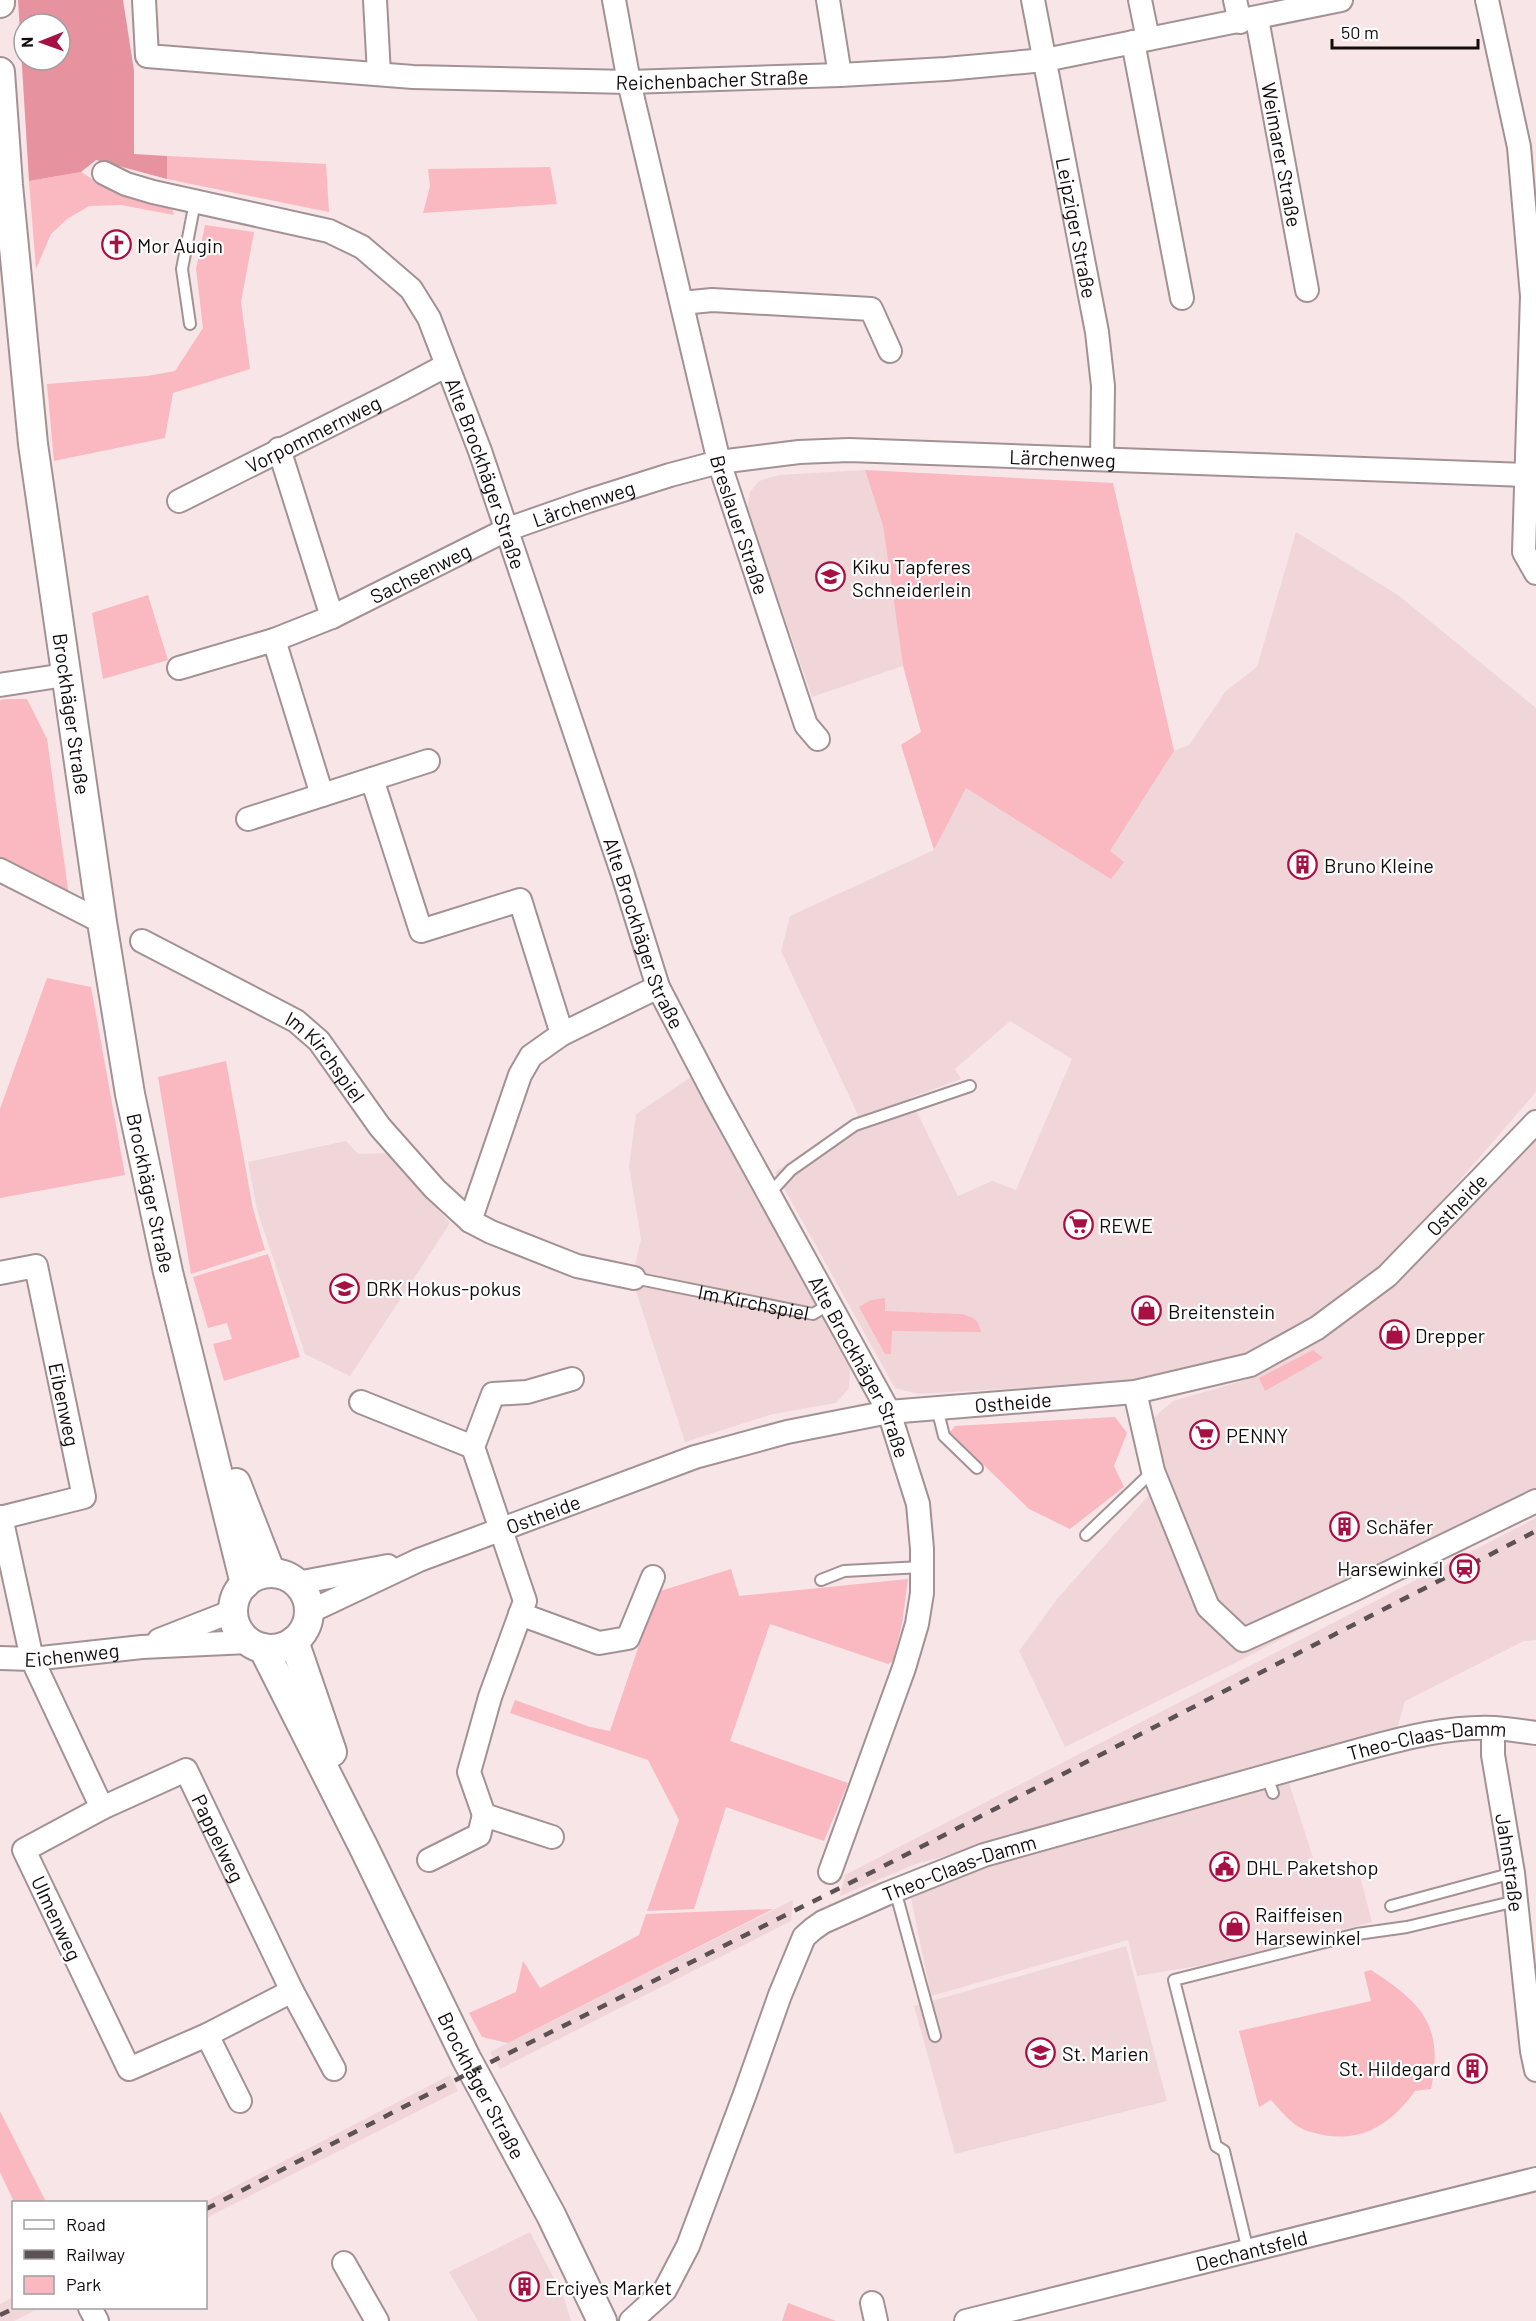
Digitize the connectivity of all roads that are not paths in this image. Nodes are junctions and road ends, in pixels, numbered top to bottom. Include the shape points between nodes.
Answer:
1 (144, 0) edge
2 (375, 0) edge
3 (614, 0) edge
4 (828, 0) edge
5 (1033, 0) edge
6 (1140, 0) edge
7 (1341, 0) edge
8 (1487, 0) edge
9 (1316, 3) edge
10 (1244, 14) edge
11 (1140, 41) junction
12 (1045, 60) junction
13 (0, 72) edge
14 (379, 74) junction
15 (840, 75) junction
16 (629, 82) junction
17 (1528, 147) edge
18 (104, 173) dead end
19 (195, 202) junction
20 (1307, 290) dead end
21 (1182, 298) dead end
22 (682, 303) junction
23 (190, 324) dead end
24 (890, 351) dead end
25 (447, 365) junction
26 (279, 449) junction
27 (1102, 459) junction
28 (719, 462) junction
29 (1526, 475) junction
30 (179, 501) dead end
31 (508, 529) junction
32 (1536, 573) edge
33 (332, 617) junction
34 (274, 640) junction
35 (179, 668) dead end
36 (65, 675) junction
37 (0, 685) edge
38 (818, 739) dead end
39 (428, 761) dead end
40 (372, 779) junction
41 (322, 795) junction
42 (248, 819) dead end
43 (0, 870) edge
44 (102, 922) junction
45 (142, 941) dead end
46 (658, 987) junction
47 (562, 1034) junction
48 (970, 1086) dead end
49 (1536, 1122) edge
50 (770, 1193) junction
51 (470, 1221) junction
52 (0, 1273) edge
53 (634, 1278) joint
54 (830, 1304) junction
55 (572, 1379) dead end
56 (1135, 1392) junction
57 (361, 1402) dead end
58 (937, 1408) junction
59 (889, 1412) junction
60 (473, 1447) junction
61 (977, 1468) dead end
62 (1153, 1471) junction
63 (1536, 1501) edge
64 (1, 1518) edge
65 (500, 1530) junction
66 (1086, 1534) dead end
67 (419, 1560) junction
68 (922, 1567) junction
69 (653, 1577) dead end
70 (271, 1580) junction
71 (821, 1580) dead end
72 (233, 1611) junction
73 (309, 1612) junction
74 (520, 1614) junction
75 (294, 1641) junction
76 (256, 1645) junction
77 (142, 1647) junction
78 (0, 1658) edge
79 (32, 1659) junction
80 (1494, 1728) junction
81 (1536, 1733) edge
82 (102, 1808) junction
83 (484, 1815) junction
84 (552, 1837) dead end
85 (364, 1848) junction
86 (429, 1860) dead end
87 (830, 1872) dead end
88 (1513, 1873) junction
89 (895, 1890) junction
90 (1516, 1901) junction
91 (1391, 1906) dead end
92 (292, 1991) junction
93 (207, 2035) junction
94 (935, 2036) dead end
95 (334, 2069) dead end
96 (1536, 2070) edge
97 (240, 2101) dead end
98 (1536, 2179) edge
99 (1248, 2251) junction
100 (344, 2263) dead end
101 (377, 2321) edge
102 (602, 2321) edge
103 (631, 2321) edge
104 (966, 2321) edge

1 - 14 street, Reichenbacher Straße via 147,56
2 - 14 street
3 - 16 street, Breslauer Straße
4 - 15 street
5 - 12 street, Leipziger Straße
6 - 11 street
7 - 9 street
8 - 17 street
9 - 10 street
10 - 11 street
10 - 20 street, Weimarer Straße
11 - 12 street
11 - 21 street
12 - 15 street, Reichenbacher Straße
12 - 27 street, Leipziger Straße via 1097,332 1103,386
13 - 36 street, Brockhäger Straße via 33,444
14 - 16 street, Reichenbacher Straße
15 - 16 street, Reichenbacher Straße
16 - 22 street, Breslauer Straße
17 - 29 street via 1532,296
18 - 19 street, Alte Brockhäger Straße via 126,184
19 - 23 lane via 182,269
19 - 25 street, Alte Brockhäger Straße via 329,231 362,247 411,289 429,318
22 - 24 street via 712,300 871,309
22 - 28 street, Breslauer Straße
25 - 26 street, Vorpommernweg
25 - 31 street, Alte Brockhäger Straße
26 - 30 street, Vorpommernweg
26 - 33 street
27 - 28 street, Lärchenweg via 849,450
27 - 29 street, Lärchenweg
28 - 31 street, Lärchenweg
28 - 38 street, Breslauer Straße via 806,725
29 - 32 street via 1524,552
31 - 33 street, Sachsenweg
31 - 46 street, Alte Brockhäger Straße
33 - 34 street, Sachsenweg
34 - 35 street, Sachsenweg
34 - 41 street
36 - 37 street
36 - 44 street, Brockhäger Straße
39 - 40 street
40 - 41 street
40 - 47 street via 421,931 520,900
41 - 42 street
43 - 44 street
44 - 70 street, Brockhäger Straße via 130,1094 168,1272 189,1351
45 - 51 street, Im Kirchspiel via 296,1021 319,1041 380,1127 435,1189
46 - 47 street
46 - 50 street, Alte Brockhäger Straße
47 - 51 street via 531,1056 520,1075
48 - 50 lane via 855,1125 791,1170
49 - 56 street, Ostheide via 1404,1261 1350,1306 1250,1365
50 - 54 street, Alte Brockhäger Straße
51 - 53 street, Im Kirchspiel via 577,1266
52 - 64 street, Eibenweg via 36,1266 84,1497
53 - 54 lane, Im Kirchspiel via 813,1314
54 - 59 street, Alte Brockhäger Straße
55 - 60 street via 527,1392 493,1394
56 - 58 street, Ostheide
56 - 62 street
57 - 60 street
58 - 59 street, Ostheide
58 - 61 lane via 944,1436
59 - 65 street, Ostheide via 787,1432 695,1457
59 - 68 street, Alte Brockhäger Straße via 918,1504
60 - 65 street
62 - 63 street via 1208,1607 1243,1640
62 - 66 lane
64 - 79 street
65 - 67 street, Ostheide
65 - 74 street via 525,1600
67 - 70 street, Ostheide
67 - 73 street, Ostheide
68 - 71 lane via 844,1571
68 - 87 street, Alte Brockhäger Straße via 917,1624 889,1713
69 - 74 street via 628,1638 599,1643
70 - 72 street via 236,1598
70 - 73 street via 305,1594
72 - 76 street via 237,1628
72 - 77 street, Eichenweg
73 - 75 street via 303,1631
74 - 83 street via 490,1696 469,1772
75 - 76 street via 276,1649
75 - 85 street, Brockhäger Straße
76 - 77 street, Eichenweg
76 - 85 street, Brockhäger Straße
77 - 79 street, Eichenweg
78 - 79 street, Eichenweg
79 - 82 street
80 - 81 street, Theo-Claas-Damm
80 - 88 street, Jahnstraße via 1493,1755
80 - 89 street, Theo-Claas-Damm via 1407,1738 1270,1785 984,1855
82 - 92 street, Pappelweg via 186,1770
82 - 93 street, Ulmenweg via 24,1850 129,2069
83 - 84 street
83 - 86 street via 479,1835
85 - 102 street, Brockhäger Straße via 466,2058 551,2215
88 - 90 street, Jahnstraße
88 - 91 lane
89 - 94 lane
89 - 103 street, Theo-Claas-Damm via 823,1922 804,1937 688,2246 665,2290
90 - 96 street, Jahnstraße
90 - 99 lane via 1407,1927 1357,1934 1174,1980 1216,2146 1224,2151
92 - 93 street
92 - 95 street, Pappelweg
93 - 97 street
98 - 99 street, Dechantsfeld
99 - 104 street, Dechantsfeld
100 - 101 street

